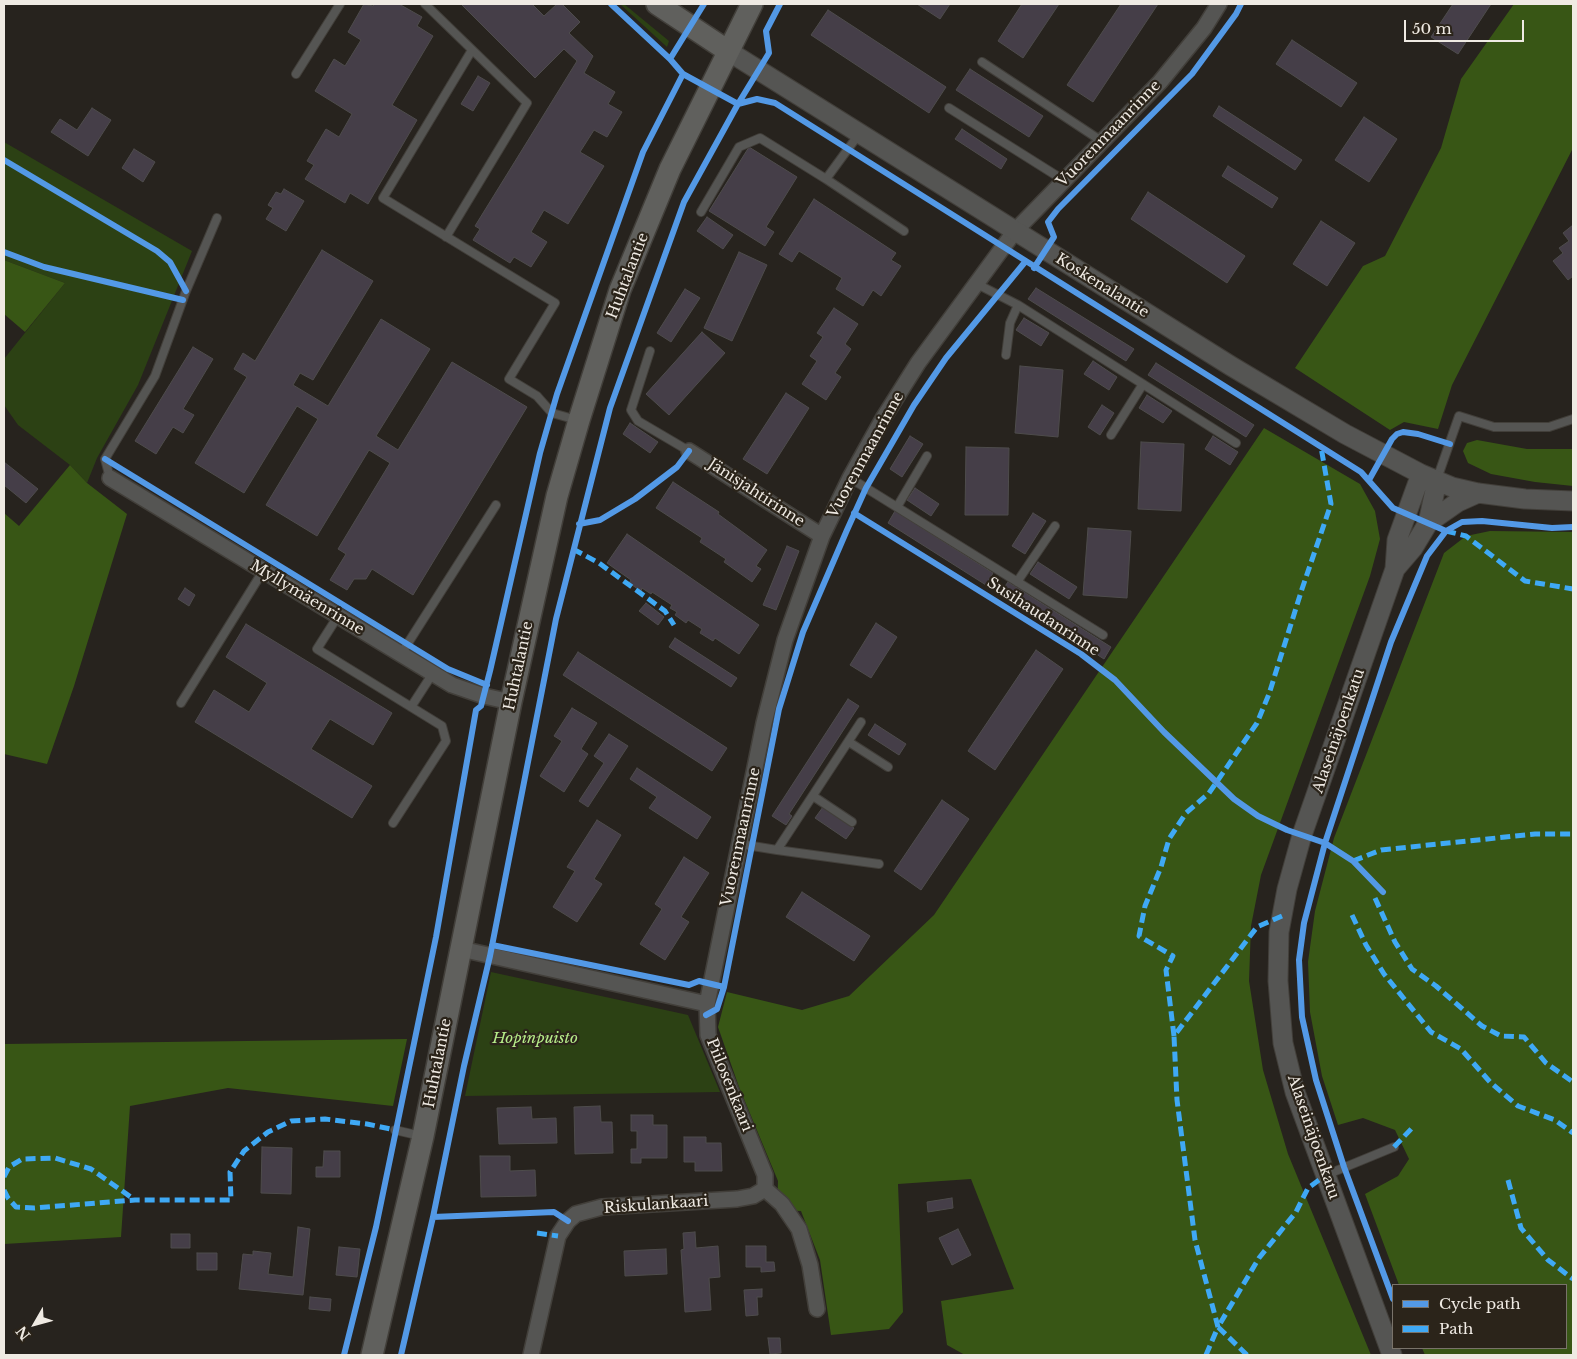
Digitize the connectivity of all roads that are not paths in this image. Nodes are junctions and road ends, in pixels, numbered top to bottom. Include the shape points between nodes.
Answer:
1 (340, 4) edge
2 (425, 4) edge
3 (657, 4) edge
4 (752, 4) edge
5 (1219, 4) edge
6 (472, 50) junction
7 (728, 51) junction
8 (982, 62) dead end
9 (296, 74) dead end
10 (950, 108) dead end
11 (859, 134) junction
12 (1103, 142) junction
13 (826, 179) junction
14 (1064, 181) junction
15 (701, 212) dead end
16 (218, 218) dead end
17 (904, 231) dead end
18 (1015, 231) junction
19 (446, 237) junction
20 (977, 284) junction
21 (1018, 305) junction
22 (650, 351) dead end
23 (1006, 355) dead end
24 (1143, 384) junction
25 (1573, 419) edge
26 (578, 420) junction
27 (1111, 435) dead end
28 (1236, 443) dead end
29 (689, 451) joint
30 (928, 456) dead end
31 (1429, 477) junction
32 (110, 478) joint
33 (850, 478) junction
34 (1478, 493) junction
35 (1573, 501) edge
36 (496, 505) dead end
37 (896, 507) junction
38 (1428, 524) junction
39 (1055, 526) dead end
40 (822, 536) junction
41 (1395, 569) junction
42 (263, 571) junction
43 (1017, 582) junction
44 (338, 616) junction
45 (1103, 635) dead end
46 (401, 654) junction
47 (432, 674) junction
48 (511, 702) junction
49 (181, 703) dead end
50 (411, 707) junction
51 (861, 722) dead end
52 (849, 742) junction
53 (888, 767) dead end
54 (813, 796) junction
55 (852, 822) dead end
56 (393, 823) dead end
57 (740, 844) junction
58 (777, 850) junction
59 (879, 864) dead end
60 (461, 950) junction
61 (707, 1004) junction
62 (396, 1130) dead end
63 (423, 1136) junction
64 (1394, 1147) dead end
65 (1326, 1175) junction
66 (765, 1190) junction
67 (817, 1309) dead end
68 (372, 1355) edge
69 (531, 1355) edge
70 (1392, 1355) edge

1 - 9 lane
2 - 6 lane
3 - 7 main road, Koskenalantie
4 - 7 main road, Huhtalantie
5 - 12 street, Vuorenmaanrinne via 1204,28 1160,82
6 - 19 lane via 527,103
6 - 19 lane via 382,198
7 - 11 street, Koskenalantie
7 - 26 main road, Huhtalantie via 670,169 620,290
8 - 12 lane
10 - 14 lane
11 - 13 lane
11 - 18 street, Koskenalantie
12 - 14 street, Vuorenmaanrinne
13 - 15 lane via 760,138 739,147
13 - 17 lane
14 - 18 street, Vuorenmaanrinne
16 - 32 lane via 186,291 155,376 105,459
18 - 20 street, Vuorenmaanrinne
18 - 31 street, Koskenalantie via 1256,381 1346,434
19 - 26 lane via 555,303 509,378 537,396 552,412
20 - 21 lane
20 - 33 street, Vuorenmaanrinne via 918,364
21 - 23 lane via 1010,324
21 - 24 lane
22 - 29 lane via 631,410 638,421
24 - 27 lane
24 - 28 lane
25 - 31 lane via 1549,427 1494,427 1459,416
26 - 48 main road, Huhtalantie via 553,513
29 - 40 street, Jänisjahtirinne
30 - 37 lane
31 - 34 street, Koskenalantie
31 - 38 street, Alaseinäjoenkatu
31 - 41 street, Alaseinäjoenkatu via 1397,540
32 - 42 street, Myllymäenrinne
33 - 37 lane
33 - 40 street, Vuorenmaanrinne
34 - 35 street, Koskenalantie
34 - 38 street, Alaseinäjoenkatu via 1458,502
36 - 46 lane
37 - 43 lane
38 - 41 street, Alaseinäjoenkatu
39 - 43 lane
40 - 57 street, Vuorenmaanrinne via 785,640 764,723
41 - 65 street, Alaseinäjoenkatu via 1302,835 1279,932 1278,981 1283,1043 1295,1092
42 - 44 street, Myllymäenrinne
42 - 49 lane
43 - 45 lane
44 - 46 street, Myllymäenrinne
44 - 50 lane via 317,649
46 - 47 street, Myllymäenrinne
47 - 48 street, Myllymäenrinne via 474,693
47 - 50 lane
48 - 60 main road, Huhtalantie
50 - 56 lane via 442,726 446,741
51 - 52 lane
52 - 53 lane
52 - 54 lane
54 - 55 lane
54 - 58 lane
57 - 58 lane
57 - 61 street, Vuorenmaanrinne
58 - 59 lane
60 - 61 street
60 - 63 main road, Huhtalantie
61 - 66 street, Piilosenkaari via 708,1035 764,1175
62 - 63 lane
63 - 68 main road, Huhtalantie
64 - 65 lane
65 - 70 street, Alaseinäjoenkatu
66 - 67 street via 782,1204 799,1229 810,1265
66 - 69 street, Riskulankaari via 738,1200 602,1207 576,1214 558,1236

